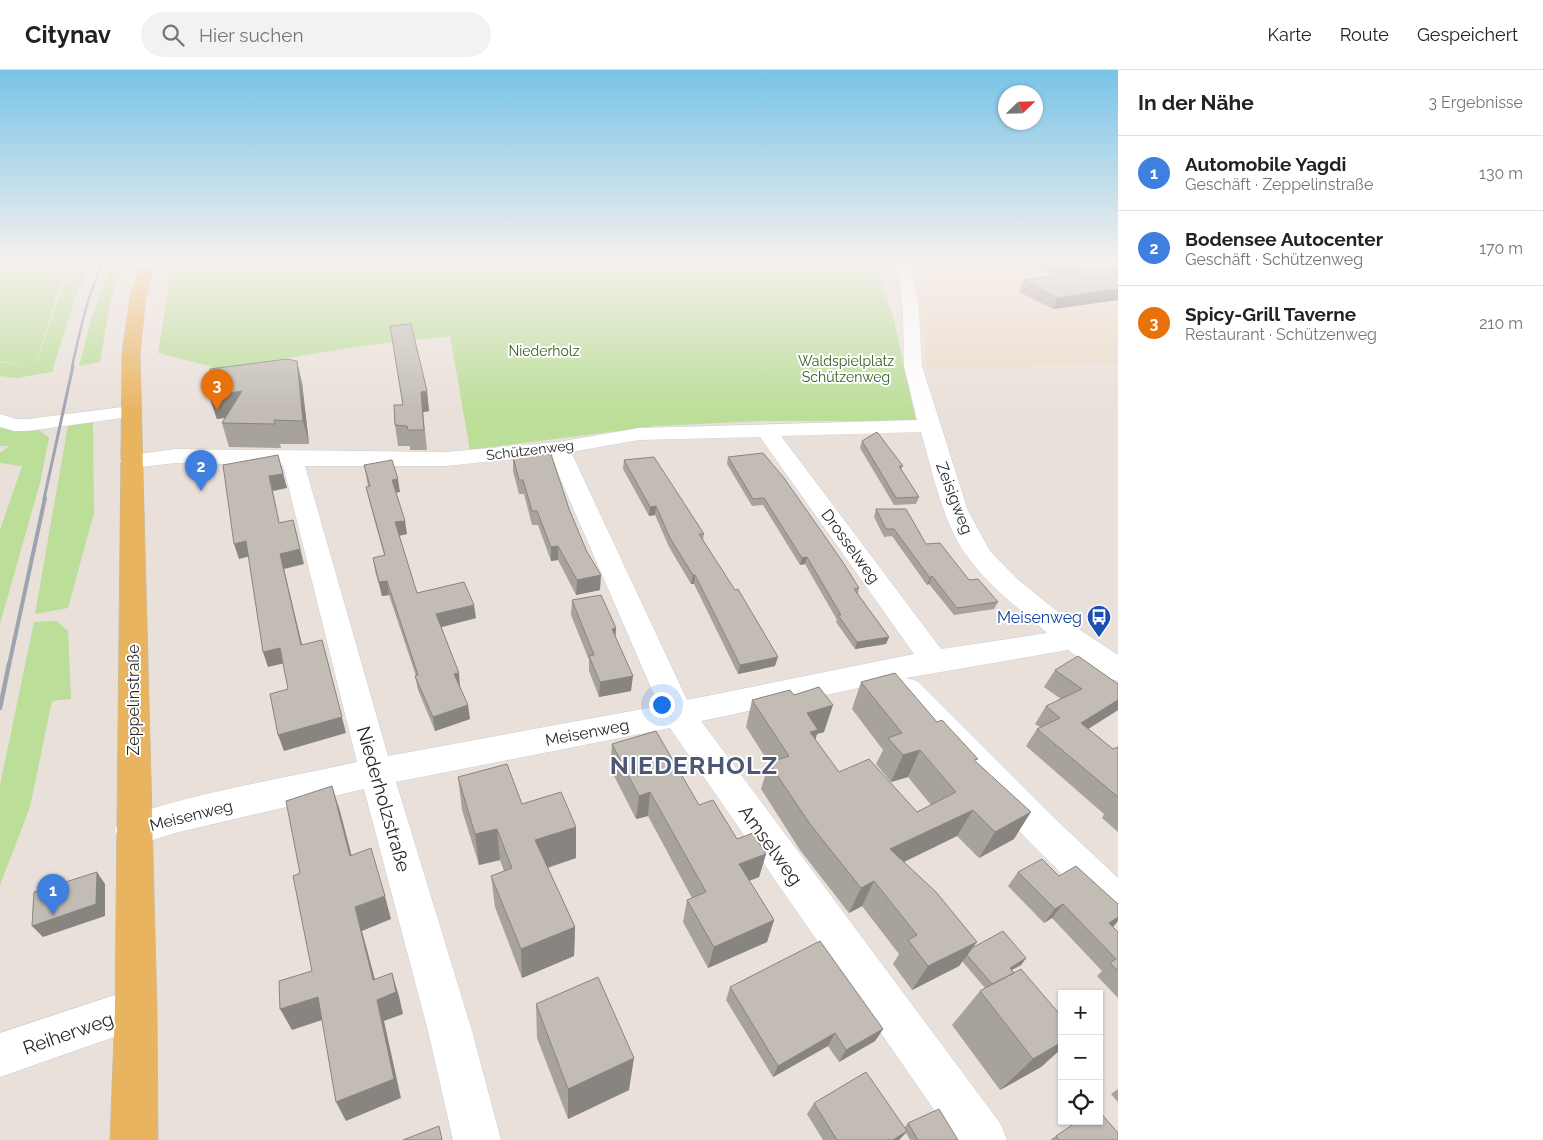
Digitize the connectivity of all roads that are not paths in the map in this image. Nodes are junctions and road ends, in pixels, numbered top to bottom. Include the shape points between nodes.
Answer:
1 (134, 313) edge
2 (911, 313) edge
3 (130, 412) junction
4 (0, 420) edge
5 (929, 426) junction
6 (767, 432) junction
7 (558, 448) junction
8 (292, 459) junction
9 (131, 461) junction
10 (1073, 639) junction
11 (934, 661) junction
12 (1118, 670) edge
13 (890, 672) junction
14 (678, 714) junction
15 (376, 772) junction
16 (133, 830) junction
17 (1118, 903) edge
18 (136, 1009) junction
19 (0, 1056) edge
20 (134, 1140) edge
21 (477, 1140) edge
22 (983, 1140) edge

1 - 3 main road, Zeppelinstraße
2 - 5 street, Zeisigweg via 913,366
3 - 4 street via 28,425
3 - 9 main road, Zeppelinstraße
5 - 6 street, Schützenweg
5 - 10 street, Zeisigweg via 956,511 979,555 1008,585
6 - 7 street, Schützenweg via 639,434
6 - 11 street, Drosselweg
7 - 8 street, Schützenweg via 446,459
7 - 14 street, Amselweg
8 - 9 street, Schützenweg via 176,456
8 - 15 street, Niederholzstraße
9 - 16 main road, Zeppelinstraße
10 - 11 street, Meisenweg
10 - 12 street, Zeisigweg
11 - 13 street, Meisenweg
13 - 14 street, Meisenweg
13 - 17 street via 1038,826
14 - 15 street, Meisenweg
14 - 22 street, Amselweg
15 - 16 street, Meisenweg
15 - 21 street, Niederholzstraße via 450,1031
16 - 18 main road, Zeppelinstraße
18 - 19 street, Reiherweg
18 - 20 main road, Zeppelinstraße

